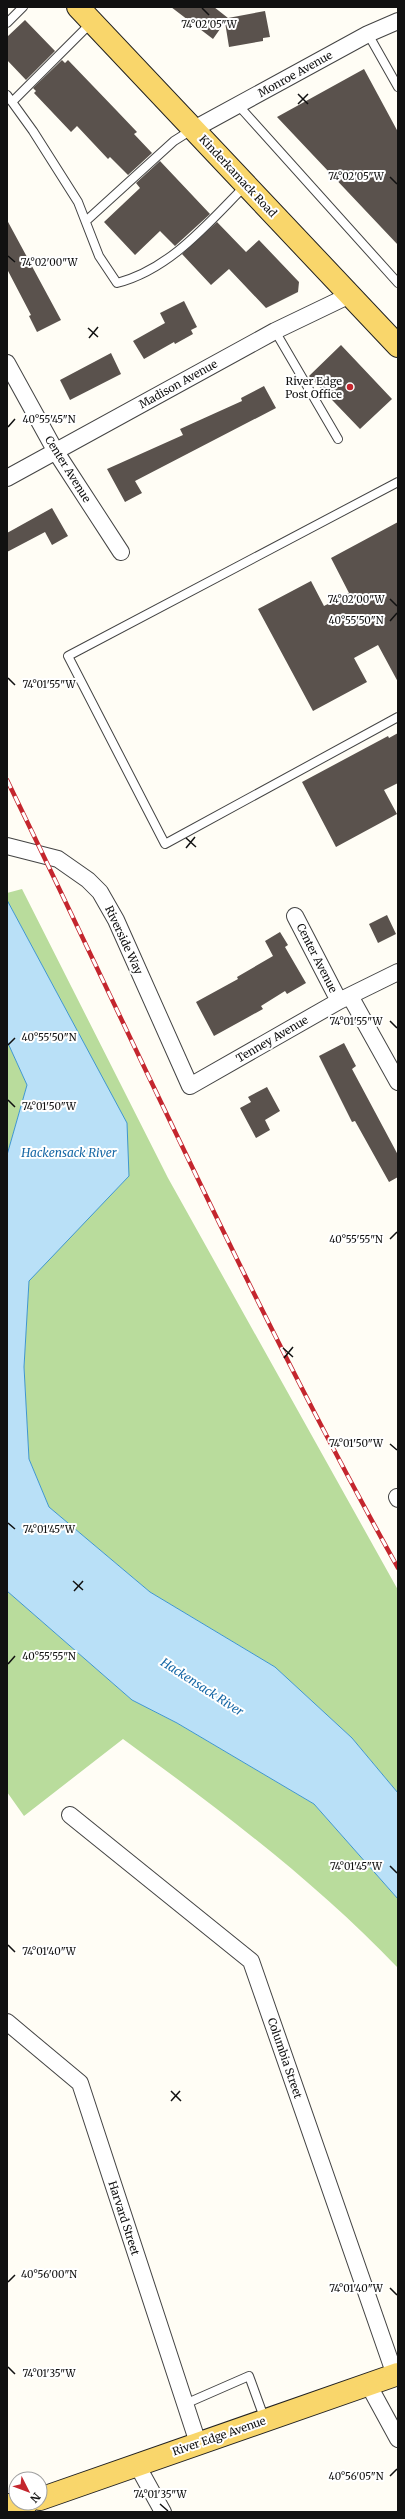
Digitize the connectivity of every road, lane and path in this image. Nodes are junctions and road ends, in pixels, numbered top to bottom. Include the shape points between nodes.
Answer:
1 (23, 7) edge
2 (85, 15) edge
3 (398, 21) edge
4 (7, 22) edge
5 (368, 34) junction
6 (398, 87) edge
7 (10, 98) edge
8 (238, 105) junction
9 (194, 129) junction
10 (247, 185) junction
11 (86, 221) junction
12 (398, 283) edge
13 (350, 295) junction
14 (275, 331) junction
15 (398, 346) edge
16 (7, 363) edge
17 (338, 439) dead end
18 (56, 452) junction
19 (7, 478) edge
20 (398, 482) edge
21 (121, 552) dead end
22 (398, 717) edge
23 (7, 846) edge
24 (295, 916) dead end
25 (398, 972) edge
26 (344, 998) junction
27 (398, 1082) edge
28 (190, 1086) joint
29 (70, 1815) dead end
30 (7, 2022) edge
31 (396, 2374) edge
32 (368, 2384) junction
33 (185, 2404) junction
34 (265, 2420) junction
35 (398, 2439) edge
36 (198, 2444) junction
37 (137, 2465) junction
38 (48, 2495) edge
39 (163, 2512) edge

1 - 4 lane
2 - 7 lane
2 - 9 main road, Kinderkamack Road
3 - 5 street, Monroe Avenue
5 - 6 lane
5 - 8 street, Monroe Avenue
7 - 11 lane via 78,202
8 - 9 street, Monroe Avenue
8 - 12 lane
9 - 10 main road, Kinderkamack Road
9 - 11 lane via 174,141
10 - 11 lane via 179,252 138,278 117,283 99,256
10 - 13 main road, Kinderkamack Road
13 - 14 street, Madison Avenue
13 - 15 main road, Kinderkamack Road
14 - 17 lane
14 - 18 street, Madison Avenue
16 - 18 street, Center Avenue
18 - 19 street, Madison Avenue
18 - 21 street, Center Avenue
20 - 22 lane via 68,656 165,844
23 - 28 street, Riverside Way via 58,859 88,880 100,892 116,920
24 - 26 street, Center Avenue
25 - 26 street, Tenney Avenue
26 - 27 street, Center Avenue
26 - 28 street, Tenney Avenue
29 - 31 street, Columbia Street via 251,1960
30 - 33 street, Harvard Street via 80,2083
31 - 32 main road, River Edge Avenue
32 - 34 main road, River Edge Avenue
32 - 35 street
33 - 34 lane via 249,2376
33 - 36 street, Harvard Street
34 - 36 main road, River Edge Avenue
36 - 37 main road, River Edge Avenue
37 - 38 main road, River Edge Avenue
37 - 39 street

